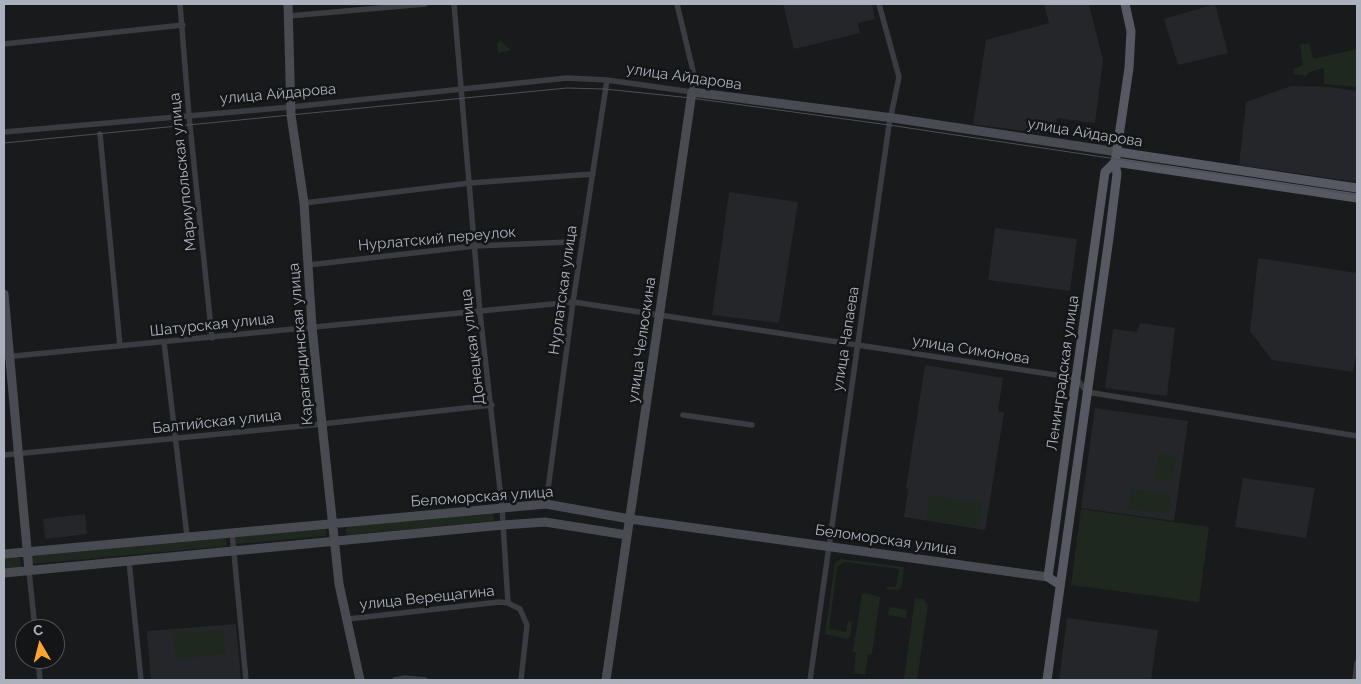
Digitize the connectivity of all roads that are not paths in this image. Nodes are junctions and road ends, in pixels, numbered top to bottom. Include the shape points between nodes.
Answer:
1 (180, 4) edge
2 (288, 4) edge
3 (425, 4) edge
4 (454, 4) edge
5 (677, 4) edge
6 (879, 4) edge
7 (1125, 4) edge
8 (290, 16) junction
9 (183, 26) junction
10 (4, 44) edge
11 (607, 80) junction
12 (461, 88) junction
13 (692, 92) junction
14 (291, 107) junction
15 (189, 116) junction
16 (892, 118) junction
17 (4, 132) edge
18 (100, 134) dead end
19 (1118, 152) junction
20 (1115, 162) junction
21 (593, 174) junction
22 (470, 183) junction
23 (1357, 188) edge
24 (1357, 198) edge
25 (304, 203) junction
26 (569, 242) dead end
27 (475, 246) junction
28 (308, 265) junction
29 (4, 294) edge
30 (573, 302) junction
31 (480, 313) junction
32 (660, 314) junction
33 (312, 327) junction
34 (212, 338) junction
35 (164, 342) junction
36 (857, 344) junction
37 (120, 346) junction
38 (6, 356) edge
39 (1076, 378) junction
40 (1087, 392) junction
41 (492, 405) junction
42 (683, 414) dead end
43 (322, 424) junction
44 (752, 425) dead end
45 (1357, 436) edge
46 (176, 439) junction
47 (18, 454) junction
48 (4, 455) edge
49 (546, 504) junction
50 (502, 507) junction
51 (630, 519) junction
52 (334, 522) junction
53 (503, 525) junction
54 (232, 532) junction
55 (627, 535) junction
56 (187, 536) junction
57 (336, 540) junction
58 (829, 546) junction
59 (233, 551) junction
60 (27, 552) junction
61 (4, 554) edge
62 (129, 561) junction
63 (29, 571) junction
64 (4, 573) edge
65 (1048, 577) junction
66 (1060, 585) junction
67 (508, 603) junction
68 (34, 619) edge
69 (348, 619) junction
70 (1357, 663) edge
71 (141, 680) edge
72 (246, 680) edge
73 (360, 680) edge
74 (395, 680) edge
75 (425, 680) edge
76 (521, 680) edge
77 (606, 680) edge
78 (810, 680) edge
79 (1047, 680) edge
80 (1355, 680) edge

1 - 9 street, Мариупольская улица
2 - 8 main road, Карагандинская улица
3 - 8 street
4 - 12 street, Донецкая улица
5 - 13 street, улица Челюскина via 693,71
6 - 16 street, улица Чапаева via 899,77
7 - 19 main road, Ленинградская улица via 1131,48
8 - 14 main road, Карагандинская улица
9 - 10 street
9 - 15 street, Мариупольская улица
11 - 12 street, улица Айдарова via 567,78
11 - 13 street, улица Айдарова
11 - 21 street, Нурлатская улица
12 - 14 street, улица Айдарова
12 - 22 street, Донецкая улица
13 - 16 main road, улица Айдарова
13 - 32 main road, улица Челюскина
14 - 15 street, улица Айдарова
14 - 25 main road, Карагандинская улица
15 - 17 street, улица Айдарова
15 - 34 street, Мариупольская улица
16 - 19 main road, улица Айдарова
16 - 36 street, улица Чапаева
18 - 37 street
19 - 20 main road, Ленинградская улица
19 - 23 main road, улица Айдарова
20 - 24 main road, улица Айдарова
20 - 39 main road, Ленинградская улица via 1105,172
20 - 40 main road, Ленинградская улица via 1117,172
21 - 22 street
21 - 30 street, Нурлатская улица
22 - 25 street
22 - 27 street, Донецкая улица
25 - 28 main road, Карагандинская улица
26 - 27 street, Нурлатский переулок
27 - 28 street, Нурлатский переулок
27 - 31 street, Донецкая улица
28 - 33 main road, Карагандинская улица
29 - 38 main road
30 - 31 street, Шатурская улица
30 - 32 street, улица Симонова
30 - 49 street, Нурлатская улица
31 - 33 street, Шатурская улица
31 - 41 street, Донецкая улица
32 - 36 street, улица Симонова
32 - 51 main road, улица Челюскина
33 - 34 street, Шатурская улица
33 - 43 main road, Карагандинская улица
34 - 35 street, Шатурская улица
35 - 37 street, Шатурская улица
35 - 46 street
36 - 39 street, улица Симонова
36 - 58 street, улица Чапаева
37 - 38 street, Шатурская улица
38 - 47 main road
39 - 40 street
39 - 65 main road, Ленинградская улица
40 - 45 street
40 - 66 main road, Ленинградская улица
41 - 43 street, Балтийская улица
41 - 50 street, Донецкая улица
42 - 44 street
43 - 46 street, Балтийская улица
43 - 52 main road, Карагандинская улица
46 - 47 street, Балтийская улица
46 - 56 street
47 - 48 street, Балтийская улица
47 - 60 main road
49 - 50 main road, Беломорская улица
49 - 51 main road, Беломорская улица
50 - 52 main road, Беломорская улица
50 - 53 street, Донецкая улица
51 - 55 main road, улица Челюскина
51 - 58 main road, Беломорская улица
52 - 54 main road, Беломорская улица
52 - 57 main road, Карагандинская улица
53 - 55 main road, Беломорская улица via 545,522
53 - 57 main road, Беломорская улица
53 - 67 street, Донецкая улица
54 - 56 main road, Беломорская улица
54 - 59 street
55 - 77 main road, улица Челюскина
56 - 60 main road, Беломорская улица
57 - 59 main road, Беломорская улица
57 - 69 main road, Карагандинская улица via 339,584
58 - 65 main road, Беломорская улица
58 - 78 street, улица Чапаева
59 - 62 main road, Беломорская улица
59 - 72 street
60 - 61 main road, Беломорская улица
60 - 63 main road
62 - 63 main road, Беломорская улица
62 - 71 street
63 - 64 main road, Беломорская улица
63 - 68 street
65 - 66 main road
66 - 79 main road, Ленинградская улица
67 - 69 street, улица Верещагина
67 - 76 street via 520,609 527,625
69 - 73 main road, Карагандинская улица
70 - 80 street
74 - 75 street

